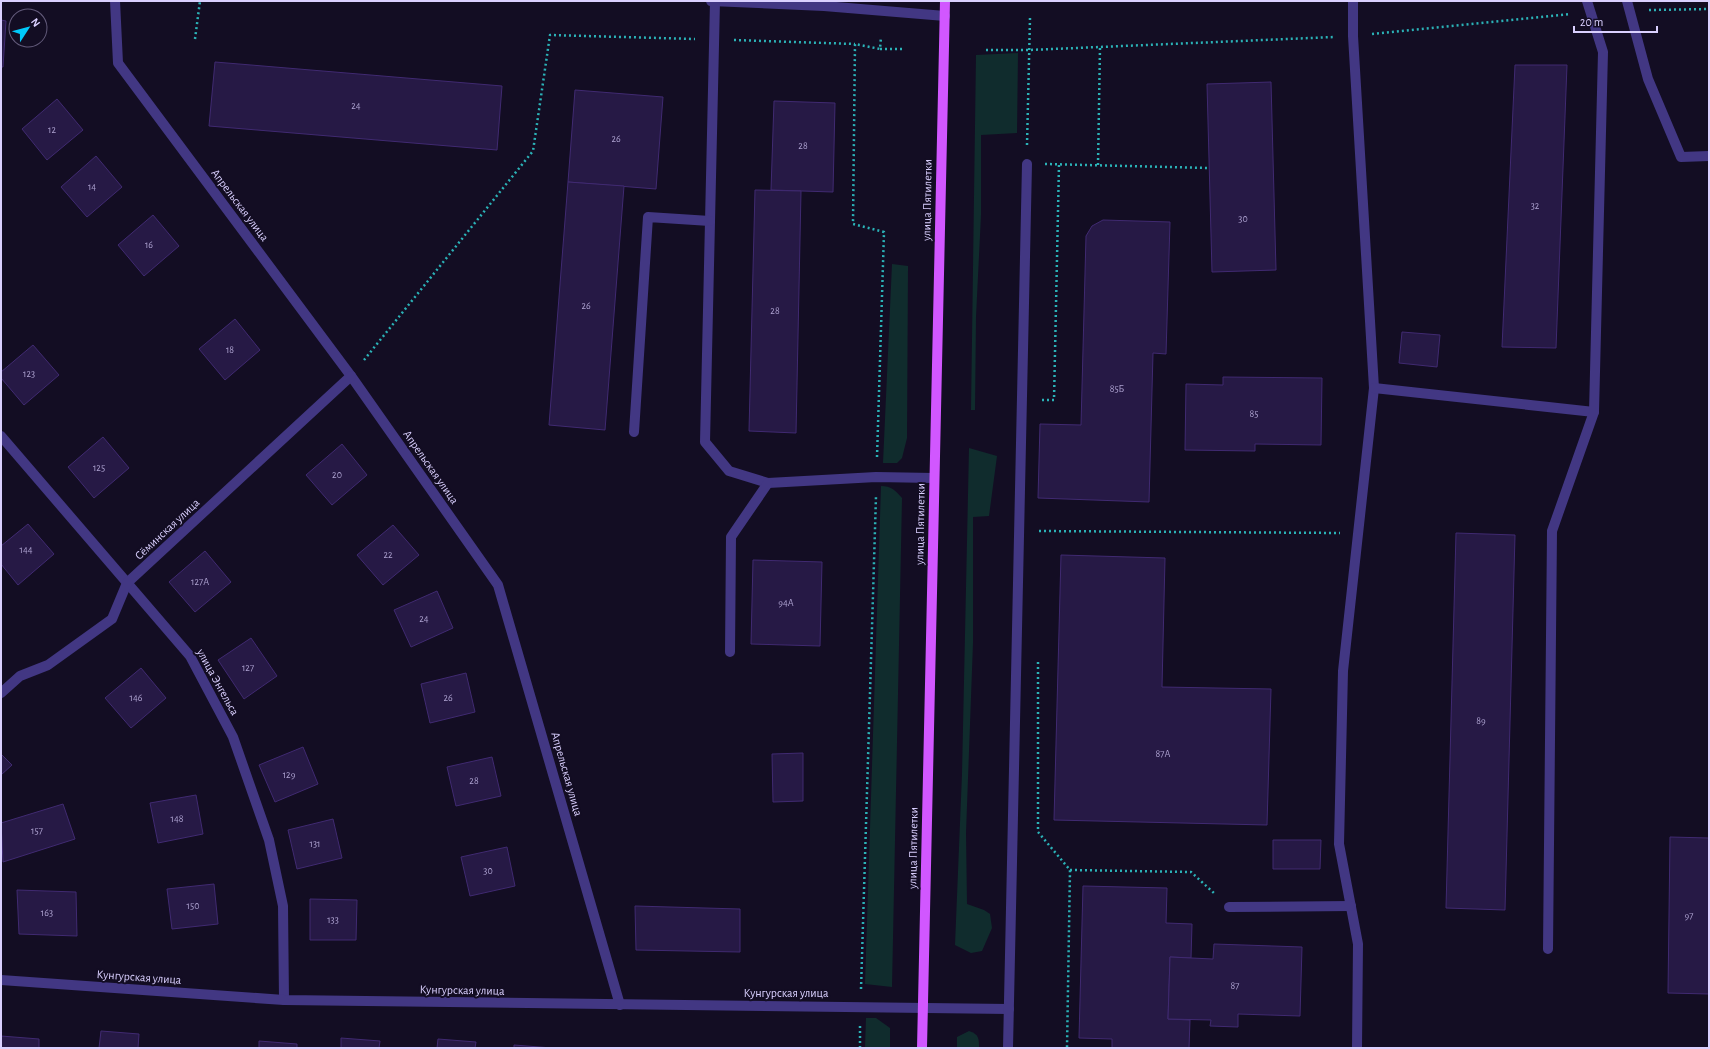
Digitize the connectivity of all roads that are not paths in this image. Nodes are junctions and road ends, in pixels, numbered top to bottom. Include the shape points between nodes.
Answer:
1 (115, 1) edge
2 (711, 1) edge
3 (715, 1) edge
4 (946, 1) edge
5 (1353, 1) edge
6 (1587, 1) edge
7 (1627, 1) edge
8 (824, 4) edge
9 (945, 16) junction
10 (1709, 156) edge
11 (1027, 164) road end
12 (710, 221) junction
13 (351, 376) junction
14 (1374, 388) junction
15 (1594, 412) junction
16 (634, 432) dead end
17 (1, 436) edge
18 (934, 478) junction
19 (768, 482) junction
20 (127, 583) junction
21 (730, 652) dead end
22 (1, 693) edge
23 (1351, 906) junction
24 (1229, 907) road end
25 (1548, 950) dead end
26 (1, 980) edge
27 (284, 1000) junction
28 (620, 1005) junction
29 (923, 1007) junction
30 (1009, 1009) junction
31 (922, 1048) edge
32 (1008, 1048) edge
33 (1357, 1048) edge

1 - 13 street, Апрельская улица via 118,64
2 - 3 street
3 - 8 street
3 - 12 street
4 - 9 main road, улица Пятилетки
5 - 14 street
6 - 15 street via 1603,52
7 - 10 street via 1648,79 1681,157
8 - 9 street
9 - 18 main road, улица Пятилетки
11 - 30 street
12 - 16 street via 648,217
12 - 19 street via 705,442 730,471
13 - 20 street, Сёминская улица
13 - 28 street, Апрельская улица via 498,585
14 - 15 street
14 - 23 street via 1343,671 1339,844
15 - 25 street via 1552,531
17 - 20 street, улица Энгельса
18 - 19 street via 876,477
18 - 29 main road, улица Пятилетки
19 - 21 street via 730,537
20 - 22 street, Сёминская улица via 112,619 48,665 20,676
20 - 27 street, улица Энгельса via 190,656 233,737 269,840 283,906
23 - 24 street
23 - 33 street via 1358,944
26 - 27 street, Кунгурская улица
27 - 28 street, Кунгурская улица
28 - 29 street, Кунгурская улица
29 - 30 street, Кунгурская улица
29 - 31 main road, улица Пятилетки
30 - 32 street

